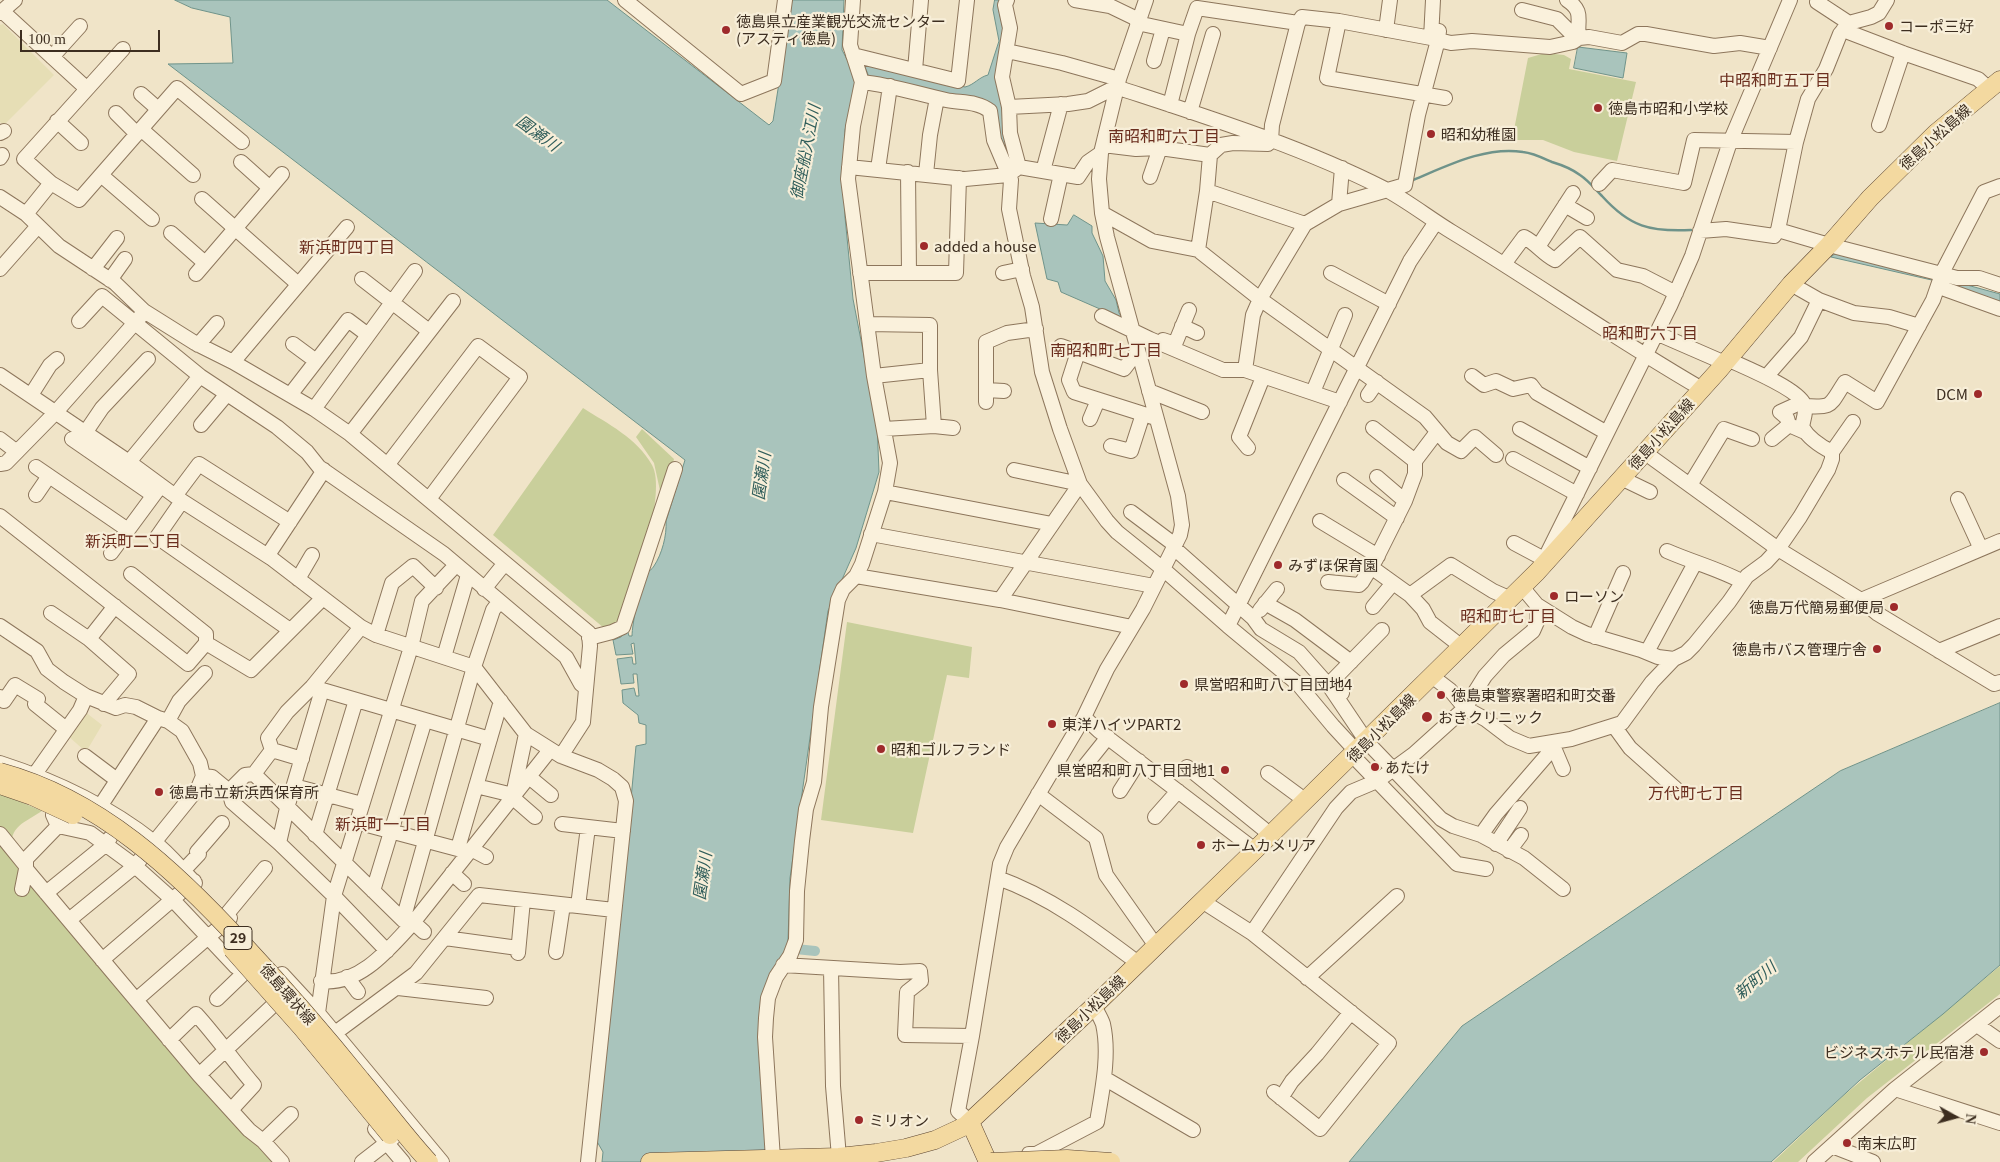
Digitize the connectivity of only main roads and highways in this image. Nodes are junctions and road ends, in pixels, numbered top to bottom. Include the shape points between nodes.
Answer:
1 (1995, 85) edge
2 (0, 772) edge
3 (0, 785) edge
4 (967, 1124) junction
5 (413, 1162) edge
6 (429, 1162) edge
7 (650, 1162) edge
8 (979, 1162) edge
9 (990, 1162) edge
10 (1111, 1162) edge

1 - 4 main road, 徳島小松島線 via 1915,152 1870,198 1541,566 1433,677 1138,964
2 - 6 main road, 徳島環状線 / 29, bridge via 33,783 88,810 143,847 173,873 304,1011
3 - 5 main road, 徳島環状線 / 29, bridge via 76,817 129,851 164,881 220,936 278,1001
4 - 7 main road, 徳島小松島線 via 935,1140 906,1148 839,1157
4 - 8 main road
4 - 9 main road
9 - 10 main road, bridge via 1045,1159

